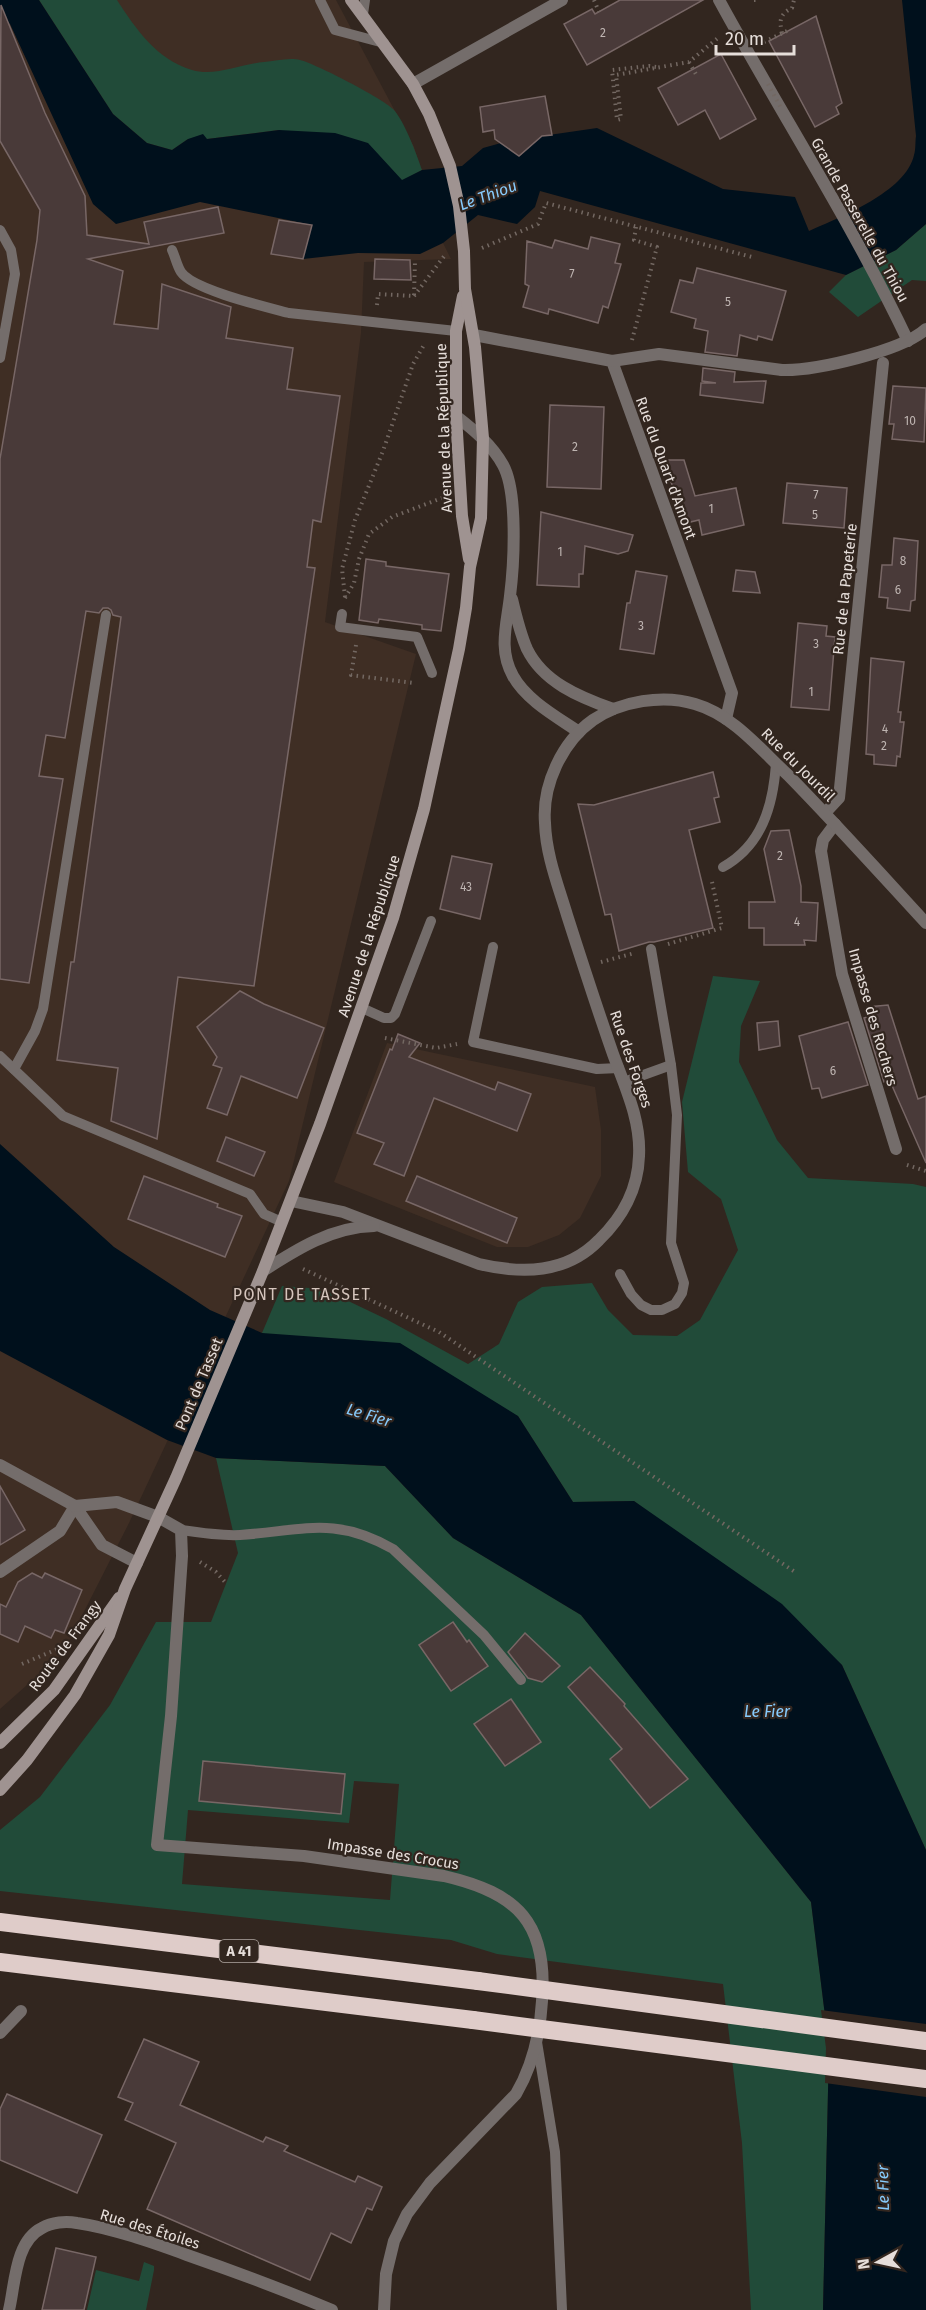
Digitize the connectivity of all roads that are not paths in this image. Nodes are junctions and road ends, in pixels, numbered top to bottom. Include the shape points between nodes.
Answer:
1 (320, 0) edge
2 (351, 0) edge
3 (365, 0) edge
4 (562, 0) edge
5 (719, 0) edge
6 (363, 14) junction
7 (384, 43) junction
8 (413, 84) junction
9 (0, 230) edge
10 (172, 250) dead end
11 (465, 289) junction
12 (926, 329) edge
13 (456, 331) junction
14 (474, 335) junction
15 (908, 340) junction
16 (0, 358) edge
17 (612, 362) junction
18 (884, 363) dead end
19 (456, 416) junction
20 (483, 438) junction
21 (470, 567) junction
22 (511, 595) junction
23 (342, 614) road end
24 (106, 615) dead end
25 (432, 673) dead end
26 (613, 709) junction
27 (726, 718) junction
28 (579, 732) junction
29 (776, 764) junction
30 (825, 813) junction
31 (835, 824) junction
32 (723, 867) dead end
33 (432, 921) dead end
34 (926, 922) edge
35 (493, 946) dead end
36 (651, 949) dead end
37 (362, 1008) junction
38 (0, 1056) edge
39 (672, 1065) junction
40 (618, 1068) junction
41 (14, 1069) junction
42 (624, 1082) junction
43 (896, 1149) dead end
44 (291, 1201) junction
45 (282, 1222) junction
46 (384, 1226) junction
47 (263, 1271) junction
48 (620, 1274) dead end
49 (250, 1301) joint
50 (0, 1465) edge
51 (176, 1478) joint
52 (75, 1506) junction
53 (158, 1517) junction
54 (181, 1530) junction
55 (137, 1563) junction
56 (0, 1572) edge
57 (125, 1589) junction
58 (521, 1680) dead end
59 (0, 1743) edge
60 (0, 1790) edge
61 (0, 1922) edge
62 (0, 1962) edge
63 (21, 2010) dead end
64 (0, 2033) edge
65 (926, 2041) edge
66 (537, 2042) junction
67 (926, 2079) edge
68 (9, 2310) edge
69 (332, 2310) edge
70 (384, 2310) edge
71 (562, 2310) edge

1 - 7 lane via 335,30
2 - 6 main road
3 - 6 lane
4 - 8 street
5 - 15 street, Grande Passerelle du Thiou
6 - 7 main road
7 - 8 main road
8 - 11 main road, Avenue de la République via 450,166 459,206
9 - 16 lane via 11,250 15,274
10 - 13 lane via 181,273 198,286 289,313
11 - 13 main road, Avenue de la République
11 - 14 main road, Avenue de la République
12 - 15 street
13 - 19 main road, Avenue de la République
14 - 17 street
14 - 20 main road, Avenue de la République
15 - 17 street via 817,368 782,370 659,354
17 - 27 street, Rue du Quart d'Amont via 732,693
18 - 30 street, Rue de la Papeterie via 839,798
19 - 20 street
19 - 21 main road, Avenue de la République via 462,516
20 - 21 main road, Avenue de la République via 481,518
20 - 22 street via 506,470 513,497
21 - 37 main road, Avenue de la République via 459,649 424,809
22 - 26 street via 526,647 540,669 579,697
22 - 28 street via 503,635 508,667 532,698
23 - 25 lane via 340,627 417,638
24 - 41 lane via 44,1009
26 - 27 street, Rue du Jourdil via 677,701 695,704
26 - 28 street, Rue du Jourdil
27 - 29 street, Rue du Jourdil
28 - 40 street, Rue des Forges via 561,756 552,777 545,809 546,839 583,967
29 - 30 street, Rue du Jourdil
29 - 32 lane via 774,789 760,833
30 - 31 street, Rue du Jourdil
31 - 34 street, Rue du Jourdil
31 - 43 street, Impasse des Rochers via 822,840 821,850 842,974
33 - 37 lane via 395,1014 387,1019
35 - 40 lane via 473,1042 597,1069
36 - 39 lane
37 - 44 main road, Avenue de la République
38 - 41 lane
39 - 42 lane
39 - 48 lane via 677,1115 671,1243 684,1283 682,1293 675,1304 651,1310 631,1294
40 - 42 street, Rue des Forges
41 - 45 lane via 63,1116 250,1194 264,1214
42 - 46 street, Rue des Forges via 638,1128 637,1178 618,1219 580,1257 551,1268 502,1269 479,1264
44 - 45 main road, Avenue de la République
44 - 46 street, Rue des Forges via 344,1212
45 - 47 main road, Avenue de la République
46 - 47 street, Rue des Forges via 333,1232
47 - 49 main road, Avenue de la République
49 - 51 main road, Pont de Tasset
50 - 52 street
51 - 53 main road, Route de Frangy
52 - 53 street via 117,1502
52 - 55 street via 102,1545
52 - 56 street via 60,1531
53 - 54 street
53 - 55 main road, Route de Frangy
54 - 58 lane via 240,1535 312,1526 354,1531 375,1539 393,1549 484,1635
54 - 66 street, Impasse des Crocus via 171,1716 157,1845 304,1856 444,1876 490,1890 526,1920 540,1946 544,1979
55 - 57 main road, Route de Frangy
57 - 59 main road, Route de Frangy via 54,1689
57 - 60 main road, Route de Frangy via 108,1635 75,1695
61 - 65 highway, A 41, bridge
62 - 67 highway, bridge
63 - 64 street
66 - 70 street, Impasse des Crocus via 527,2076 516,2094 430,2183 407,2214 394,2241 386,2274
66 - 71 lane via 555,2152
68 - 69 street, Rue des Étoiles via 21,2254 28,2240 40,2228 57,2223 77,2223 152,2243

